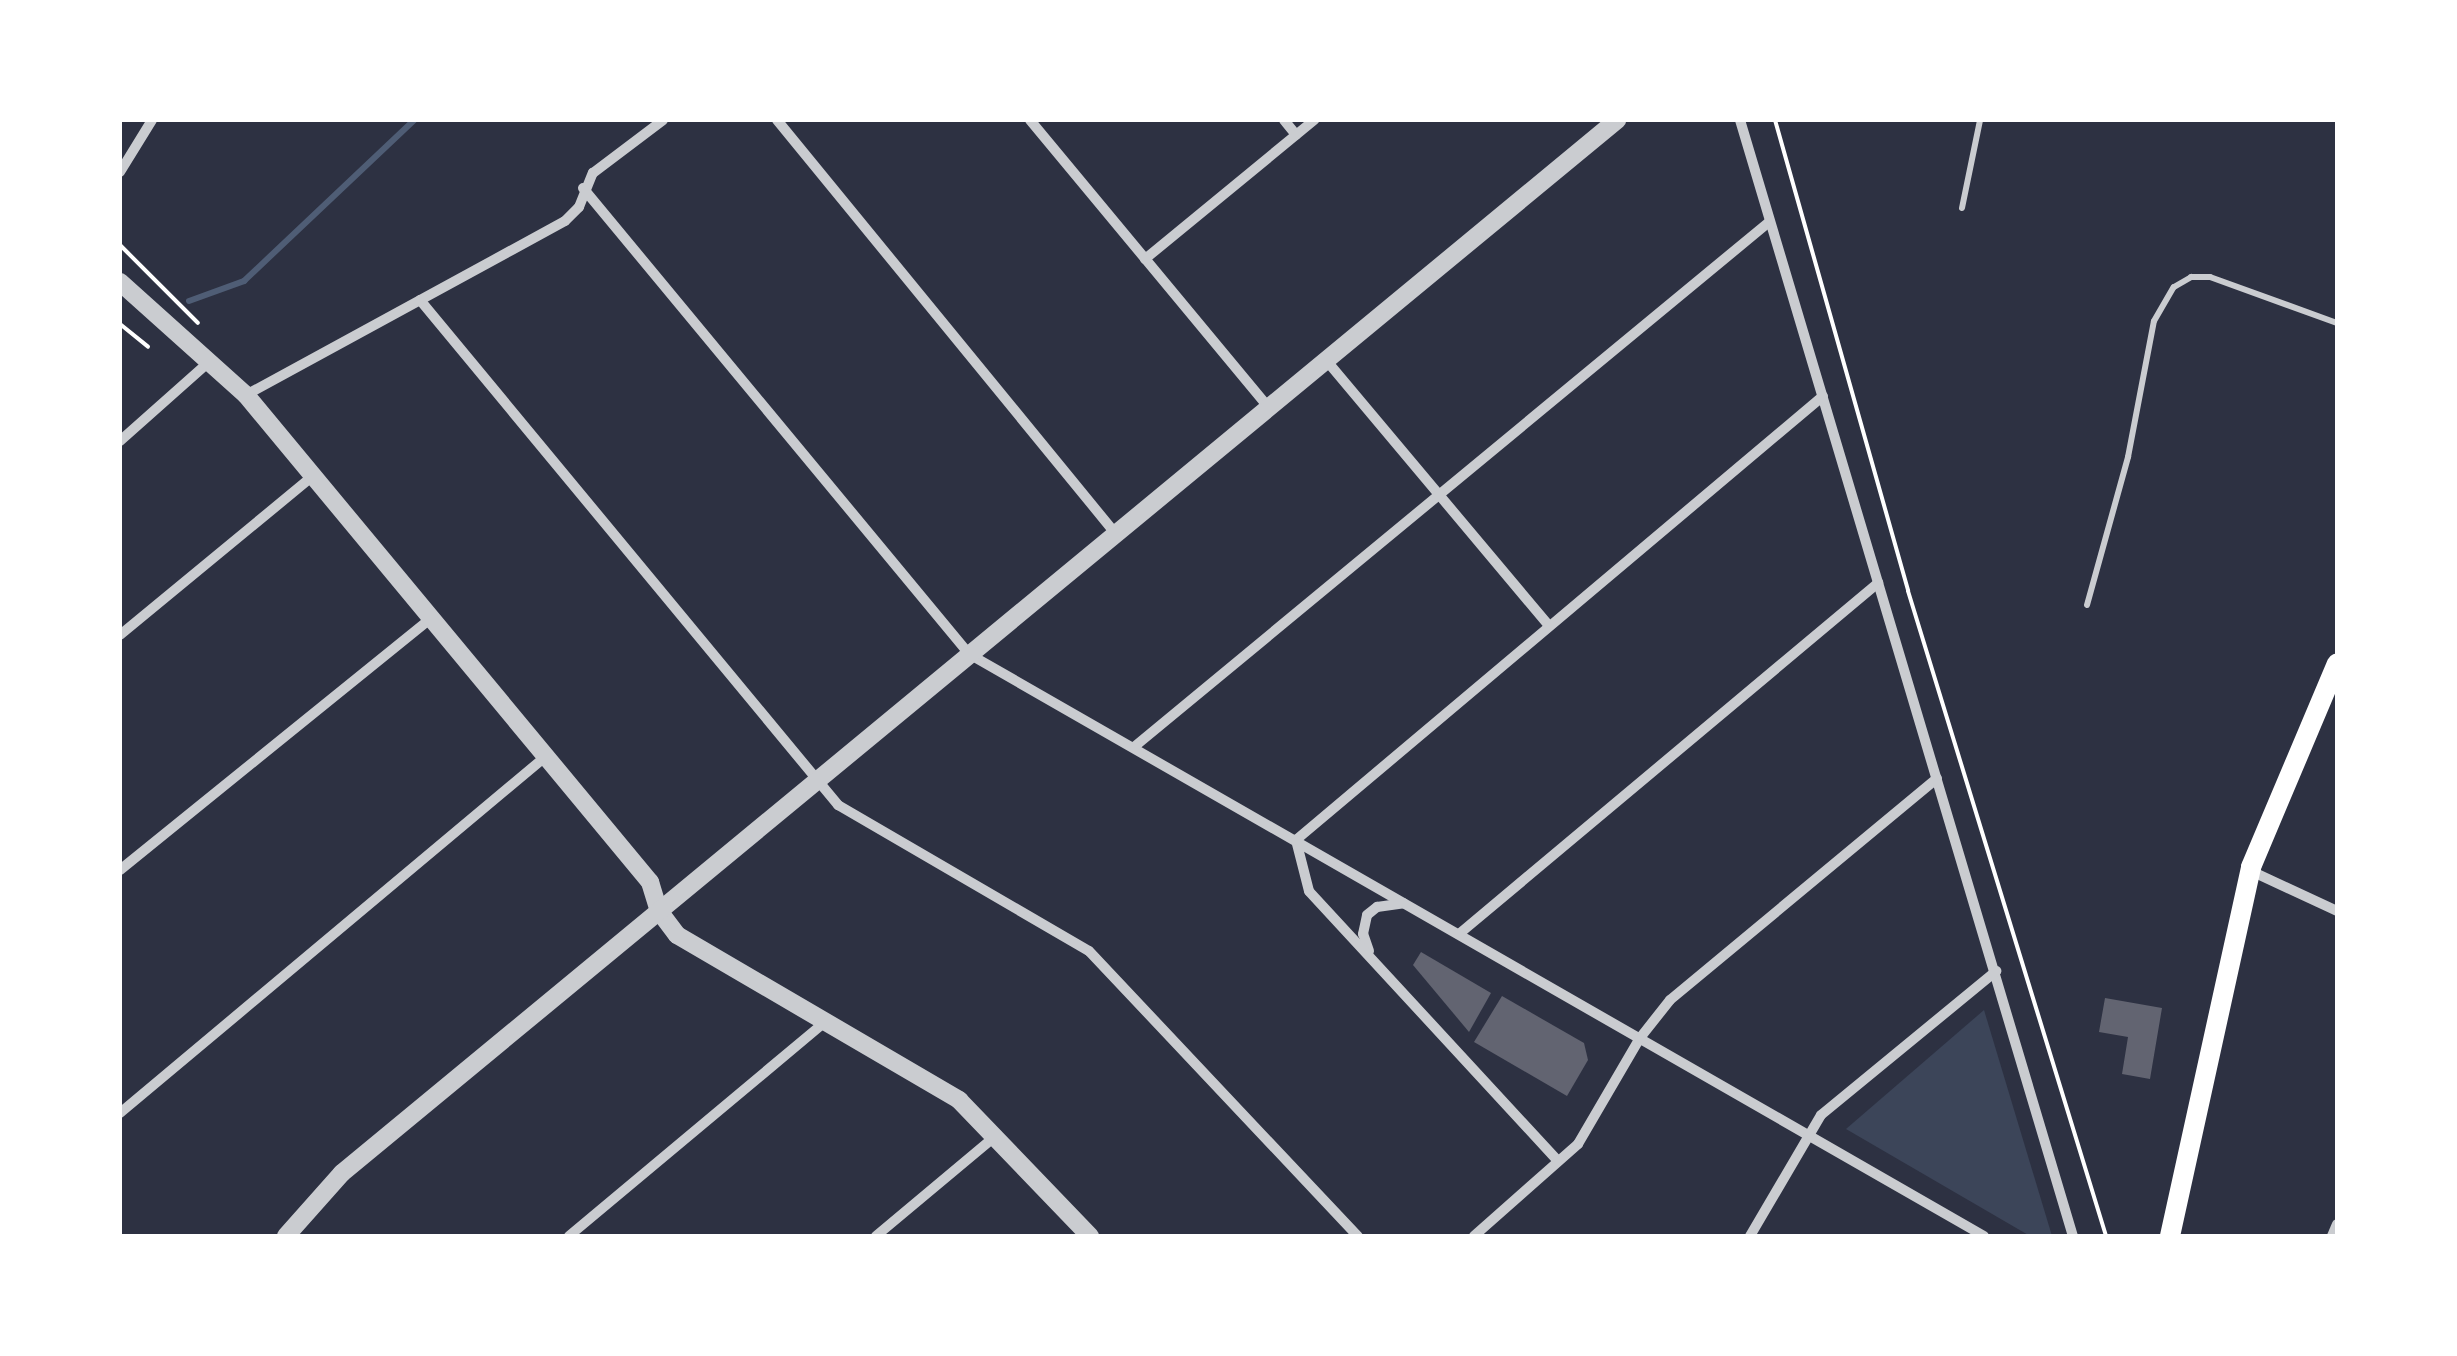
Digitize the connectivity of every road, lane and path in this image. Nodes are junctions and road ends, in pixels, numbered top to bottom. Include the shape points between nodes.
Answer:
1 (152, 120) edge
2 (663, 120) edge
3 (777, 120) edge
4 (1030, 120) edge
5 (1284, 120) edge
6 (1314, 120) edge
7 (1617, 120) edge
8 (1740, 120) edge
9 (1774, 120) edge
10 (1980, 120) edge
11 (1296, 134) junction
12 (120, 172) edge
13 (584, 188) junction
14 (1962, 208) dead end
15 (1770, 222) junction
16 (120, 245) edge
17 (1145, 259) junction
18 (120, 282) edge
19 (420, 300) junction
20 (2337, 323) edge
21 (120, 324) edge
22 (203, 328) dead end
23 (148, 348) dead end
24 (1326, 360) junction
25 (210, 362) junction
26 (246, 395) junction
27 (1823, 396) junction
28 (1268, 408) junction
29 (120, 440) edge
30 (313, 476) junction
31 (1440, 495) junction
32 (1116, 533) junction
33 (1878, 583) junction
34 (2087, 605) dead end
35 (431, 618) junction
36 (1549, 626) junction
37 (120, 635) edge
38 (969, 654) junction
39 (2337, 663) edge
40 (1134, 747) junction
41 (546, 757) junction
42 (1937, 778) junction
43 (816, 781) junction
44 (1296, 840) junction
45 (120, 870) edge
46 (2250, 870) junction
47 (1405, 902) junction
48 (659, 911) junction
49 (2337, 911) edge
50 (1459, 934) junction
51 (1378, 966) junction
52 (1996, 971) junction
53 (826, 1022) junction
54 (1640, 1038) junction
55 (120, 1113) edge
56 (997, 1135) junction
57 (1808, 1136) junction
58 (1558, 1162) junction
59 (2337, 1224) edge
60 (286, 1236) edge
61 (569, 1236) edge
62 (876, 1236) edge
63 (1090, 1236) edge
64 (1358, 1236) edge
65 (1474, 1236) edge
66 (1750, 1236) edge
67 (1984, 1236) edge
68 (2074, 1236) edge
69 (2106, 1236) edge
70 (2170, 1236) edge
71 (2332, 1236) edge

1 - 12 street
2 - 13 street via 607,159
3 - 32 street
4 - 17 street
5 - 11 street
6 - 11 street
7 - 24 street
8 - 15 street
9 - 69 path via 1908,591
10 - 14 lane
11 - 17 street
13 - 19 street via 565,221
13 - 38 street
15 - 27 street
15 - 31 street
16 - 22 path
17 - 28 street
18 - 25 street
19 - 26 street
19 - 43 street
20 - 34 lane via 2210,278 2191,277 2174,287 2154,321 2128,457
21 - 23 path
24 - 28 street
24 - 31 street
25 - 26 street
25 - 29 street
26 - 30 street
27 - 33 street
27 - 36 street
28 - 32 street
30 - 35 street
30 - 37 street
31 - 36 street
31 - 40 street
32 - 38 street
33 - 42 street
33 - 50 street
35 - 41 street
35 - 45 street
36 - 44 street
38 - 40 street
38 - 43 street
39 - 46 main road
40 - 44 street
41 - 48 street via 650,882
41 - 55 street
42 - 52 street
42 - 54 street via 1670,1000
43 - 48 street
43 - 64 street via 838,806 1088,951
44 - 47 street
44 - 51 street via 1309,891
46 - 49 street
46 - 70 main road
47 - 50 street
47 - 51 street via 1367,916 1365,943
48 - 53 street via 677,934
48 - 60 street via 342,1173
50 - 54 street
51 - 58 street
52 - 57 street via 1837,1100
52 - 68 street
53 - 56 street via 959,1100
53 - 61 street
54 - 57 street
54 - 58 street via 1578,1144
56 - 62 street
56 - 63 street
57 - 66 street
57 - 67 street
58 - 65 street
59 - 71 street

